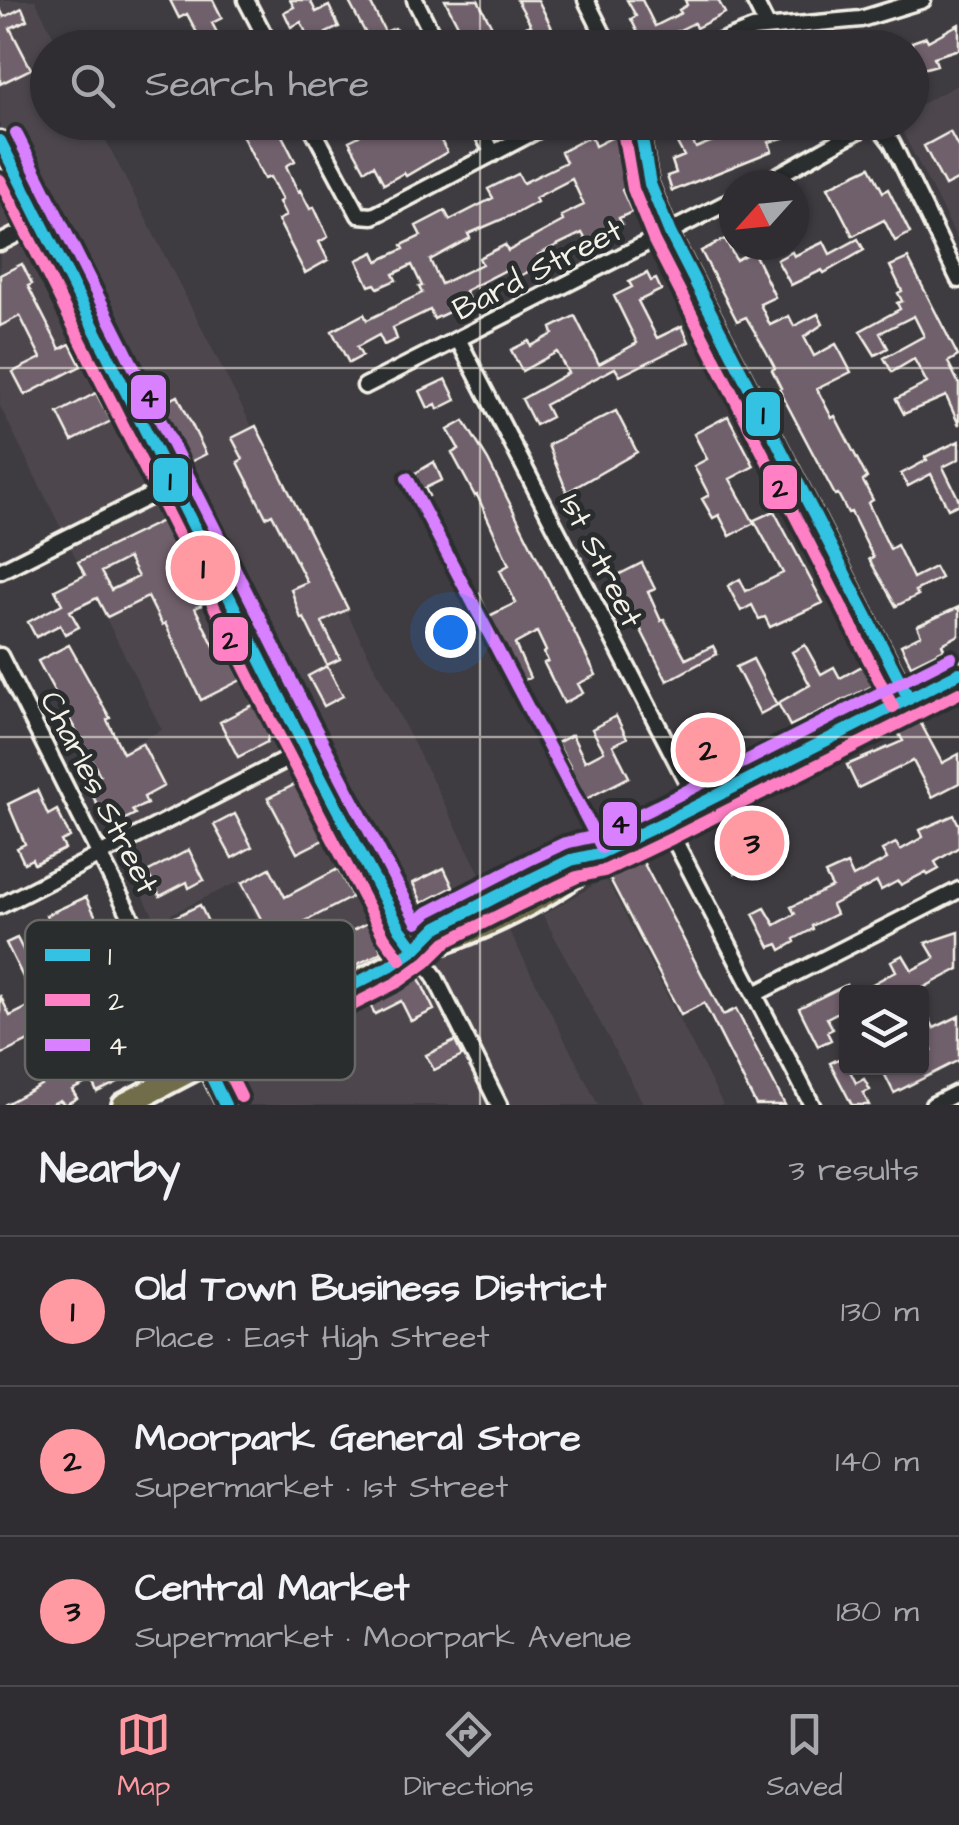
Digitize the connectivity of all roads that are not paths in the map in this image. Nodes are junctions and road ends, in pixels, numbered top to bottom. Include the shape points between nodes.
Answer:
1 (246, 0) edge
2 (414, 0) edge
3 (586, 0) edge
4 (754, 0) edge
5 (923, 0) edge
6 (767, 26) junction
7 (262, 30) edge
8 (430, 30) edge
9 (601, 30) edge
10 (751, 30) edge
11 (319, 140) edge
12 (485, 140) edge
13 (519, 140) edge
14 (642, 140) edge
15 (840, 140) edge
16 (889, 140) edge
17 (0, 141) edge
18 (492, 154) junction
19 (787, 170) edge
20 (719, 207) edge
21 (41, 222) junction
22 (670, 232) junction
23 (0, 243) edge
24 (959, 280) edge
25 (458, 339) junction
26 (365, 386) dead end
27 (172, 485) junction
28 (0, 571) edge
29 (0, 656) edge
30 (959, 673) edge
31 (909, 699) junction
32 (307, 749) junction
33 (699, 805) junction
34 (665, 822) junction
35 (102, 856) junction
36 (959, 890) edge
37 (0, 906) edge
38 (134, 920) edge
39 (416, 949) junction
40 (355, 984) edge
41 (756, 994) junction
42 (169, 1080) edge
43 (213, 1080) edge
44 (959, 1092) edge
45 (124, 1105) edge
46 (225, 1105) edge
47 (499, 1105) edge
48 (812, 1105) edge
49 (933, 1105) edge

1 - 7 street
2 - 8 street
3 - 9 street
4 - 6 street
5 - 6 street via 862,19
6 - 10 street
11 - 18 street via 359,215 373,216
12 - 18 street
13 - 18 street
14 - 22 street via 650,184
15 - 19 street
16 - 24 street
17 - 21 street
20 - 22 street, Bard Street
21 - 23 street
21 - 27 street
22 - 25 street, Bard Street
22 - 31 street
25 - 26 street, Bard Street
25 - 33 street, 1st Street
27 - 28 street
27 - 32 street
29 - 35 street, Charles Street
30 - 31 main road
31 - 33 main road
32 - 35 street
32 - 39 street
33 - 34 main road
34 - 39 main road via 598,854 579,874 532,900 444,943
34 - 41 street
35 - 37 street
35 - 38 street, Charles Street
36 - 41 street
39 - 40 main road
39 - 47 street
41 - 48 street
42 - 45 main road
43 - 46 street, Charles Street
44 - 49 street

